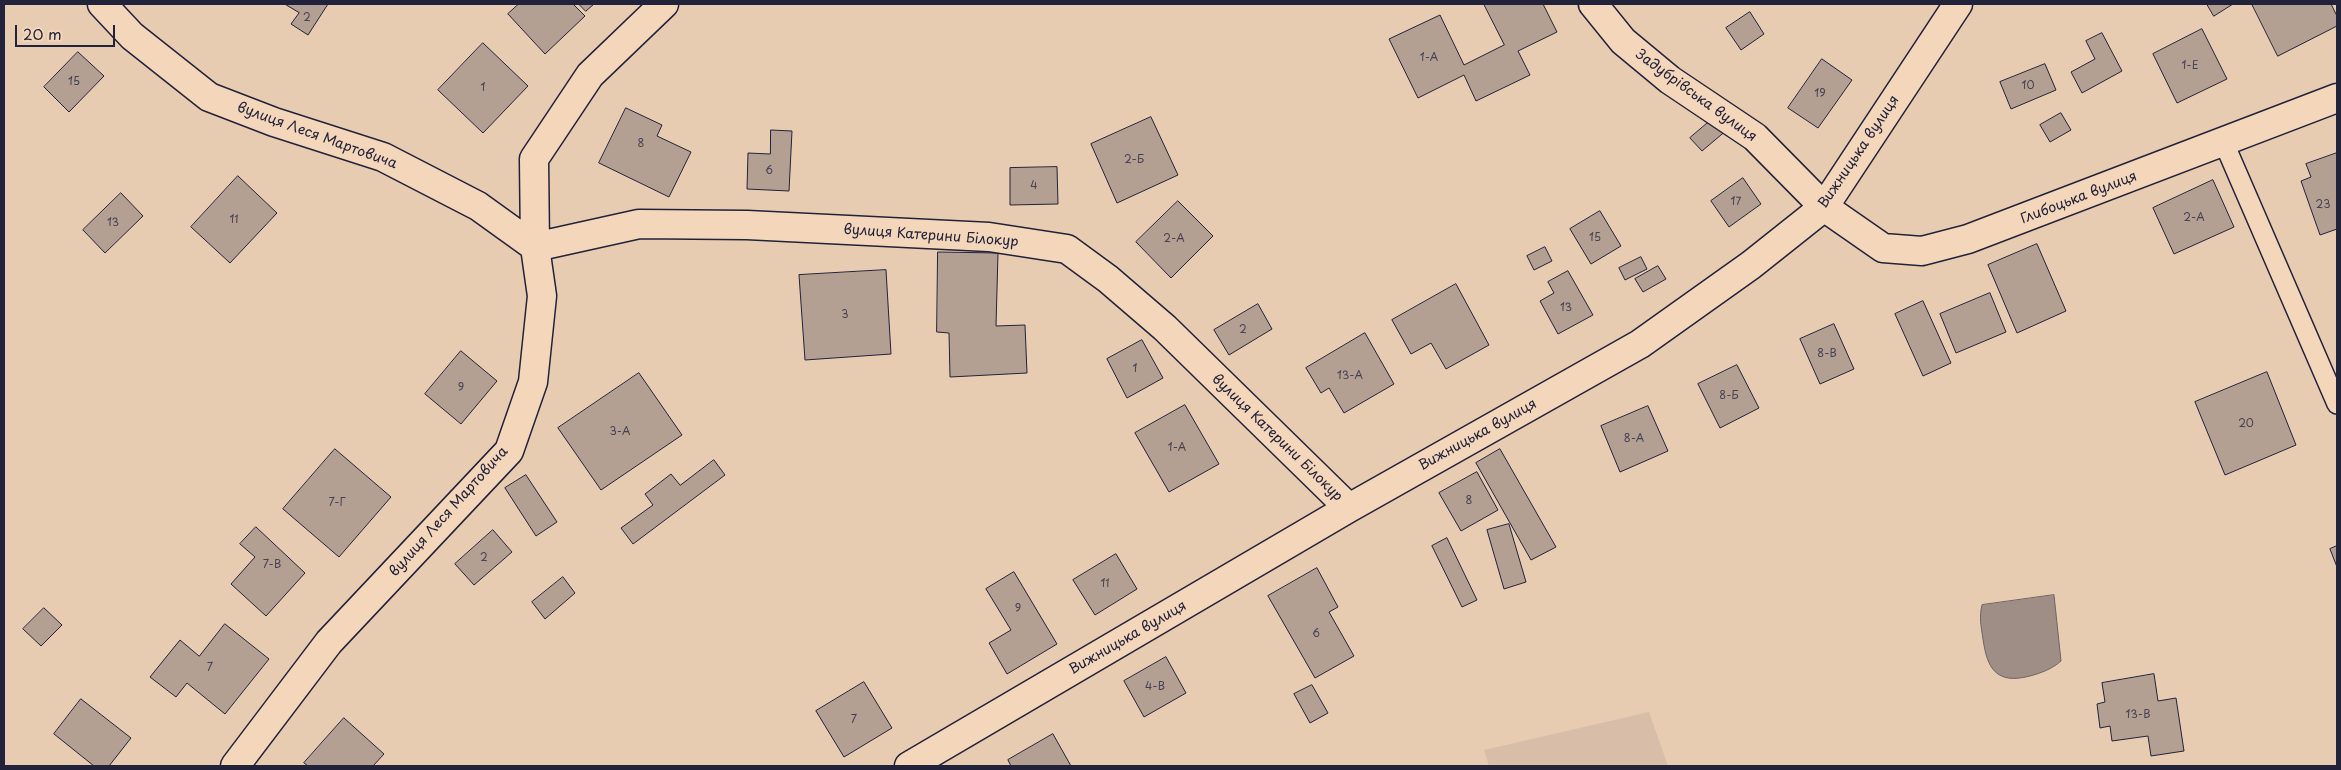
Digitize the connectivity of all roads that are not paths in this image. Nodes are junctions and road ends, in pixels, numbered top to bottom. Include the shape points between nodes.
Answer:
1 (102, 4) edge
2 (664, 4) edge
3 (1593, 4) edge
4 (1958, 4) edge
5 (2337, 98) edge
6 (2224, 143) junction
7 (1824, 207) junction
8 (535, 247) junction
9 (2337, 404) edge
10 (1349, 508) junction
11 (235, 766) edge
12 (910, 766) edge

1 - 8 street, вулиця Леся Мартовича via 132,36 209,97 274,122 383,156 478,206
2 - 8 street via 590,75 534,159
3 - 7 street, Задубрівська вулиця via 1623,41 1670,80 1755,137
4 - 7 street, Вижницька вулиця
5 - 6 street, Глибоцька вулиця
6 - 7 street, Глибоцька вулиця via 1968,239 1922,252 1883,248
6 - 9 lane
7 - 10 street, Вижницька вулиця via 1751,265 1640,344
8 - 10 street, вулиця Катерини Білокур via 648,224 747,225 989,237 1067,249 1108,278 1165,328
8 - 11 street, вулиця Леся Мартовича via 542,296 532,382 508,451 329,642
10 - 12 street, Вижницька вулиця

